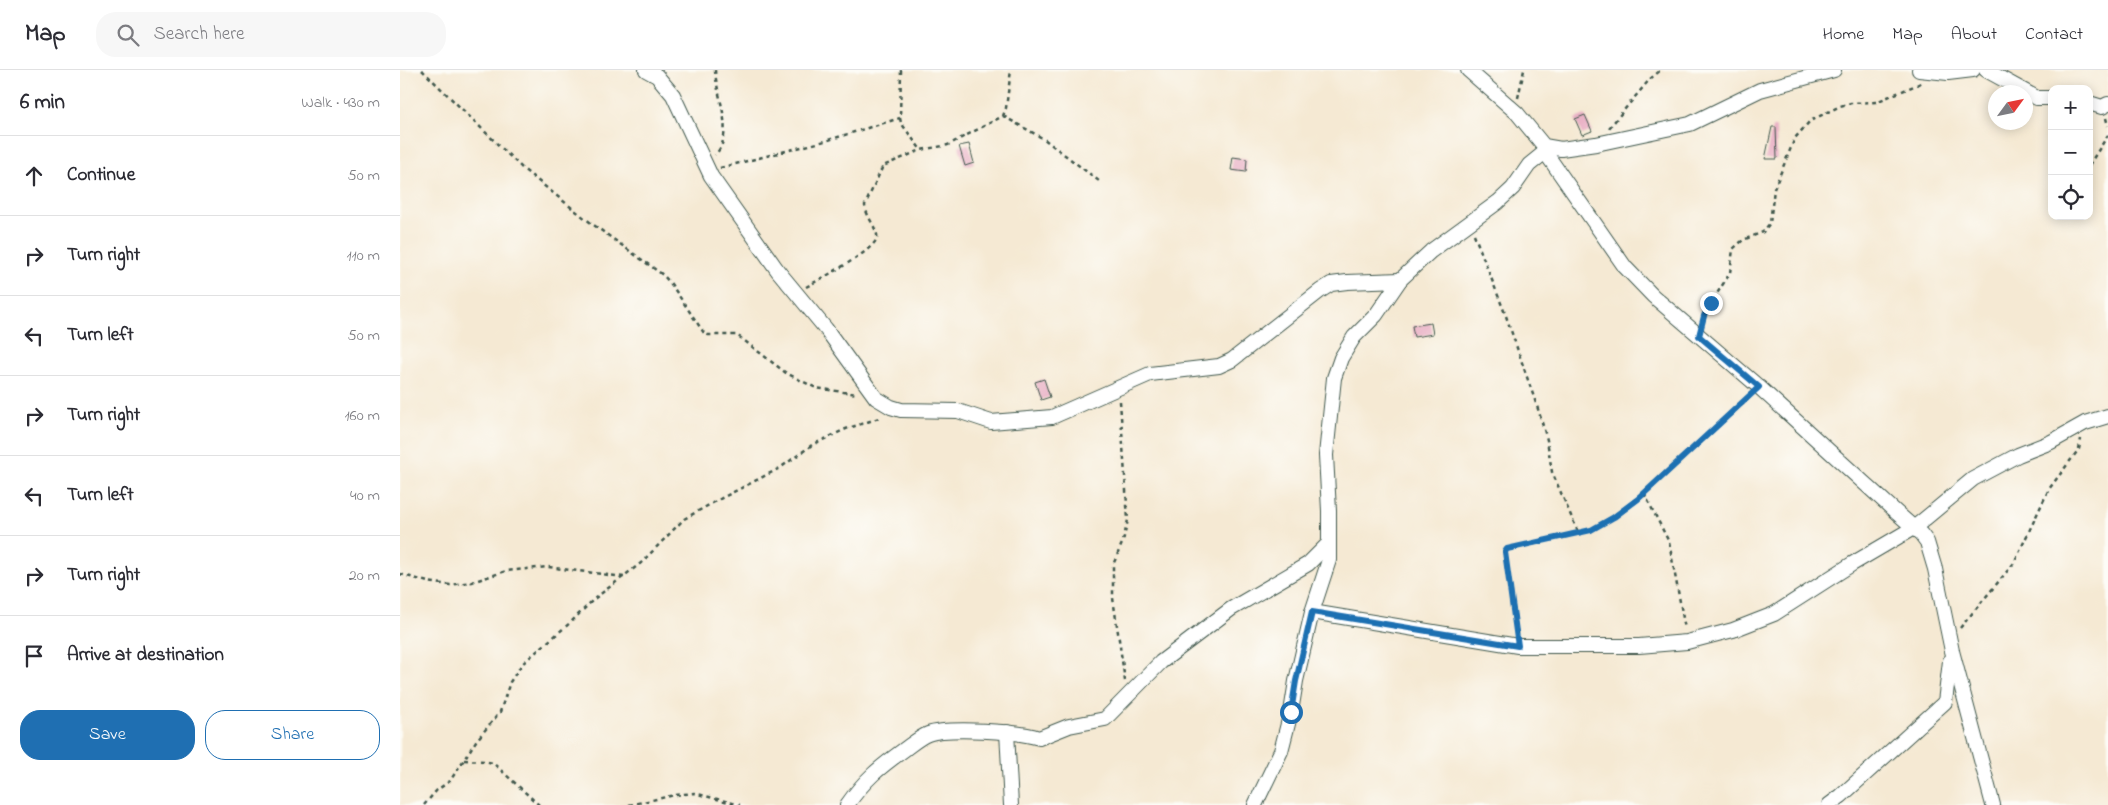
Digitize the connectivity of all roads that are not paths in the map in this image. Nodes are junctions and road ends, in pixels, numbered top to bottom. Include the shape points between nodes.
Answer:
1 (646, 70) edge
2 (1468, 70) edge
3 (1834, 70) edge
4 (1973, 70) edge
5 (1986, 70) edge
6 (1921, 76) edge
7 (2048, 98) edge
8 (2093, 104) edge
9 (2108, 104) edge
10 (1545, 149) junction
11 (1400, 280) junction
12 (2108, 416) edge
13 (1915, 527) junction
14 (1329, 543) junction
15 (1312, 612) junction
16 (1950, 645) junction
17 (1008, 732) junction
18 (847, 805) edge
19 (1011, 805) edge
20 (1255, 805) edge
21 (1829, 805) edge
22 (1993, 805) edge

1 - 11 street via 657,76 673,95 707,168 778,271 826,329 876,398 891,408 958,411 991,422 1052,417 1150,374 1226,364 1330,284
2 - 10 street via 1517,113
3 - 10 street via 1760,90 1690,124 1596,144
4 - 6 street
5 - 7 street via 2037,98
8 - 9 street via 2102,107
10 - 11 street via 1513,188 1431,251
10 - 13 street via 1625,267 1653,296
11 - 14 street via 1376,315 1354,337 1334,378 1326,455
12 - 13 street via 2085,423 1973,479
13 - 15 street via 1774,614 1733,630 1687,642 1639,646 1518,646
13 - 16 street via 1927,542 1936,569
14 - 15 street via 1329,560
14 - 17 street via 1308,564 1231,609 1161,662 1105,719 1068,726 1039,738
15 - 20 street via 1280,751
16 - 21 street via 1945,702
16 - 22 street
17 - 18 street via 944,731 927,734 871,774
17 - 19 street

